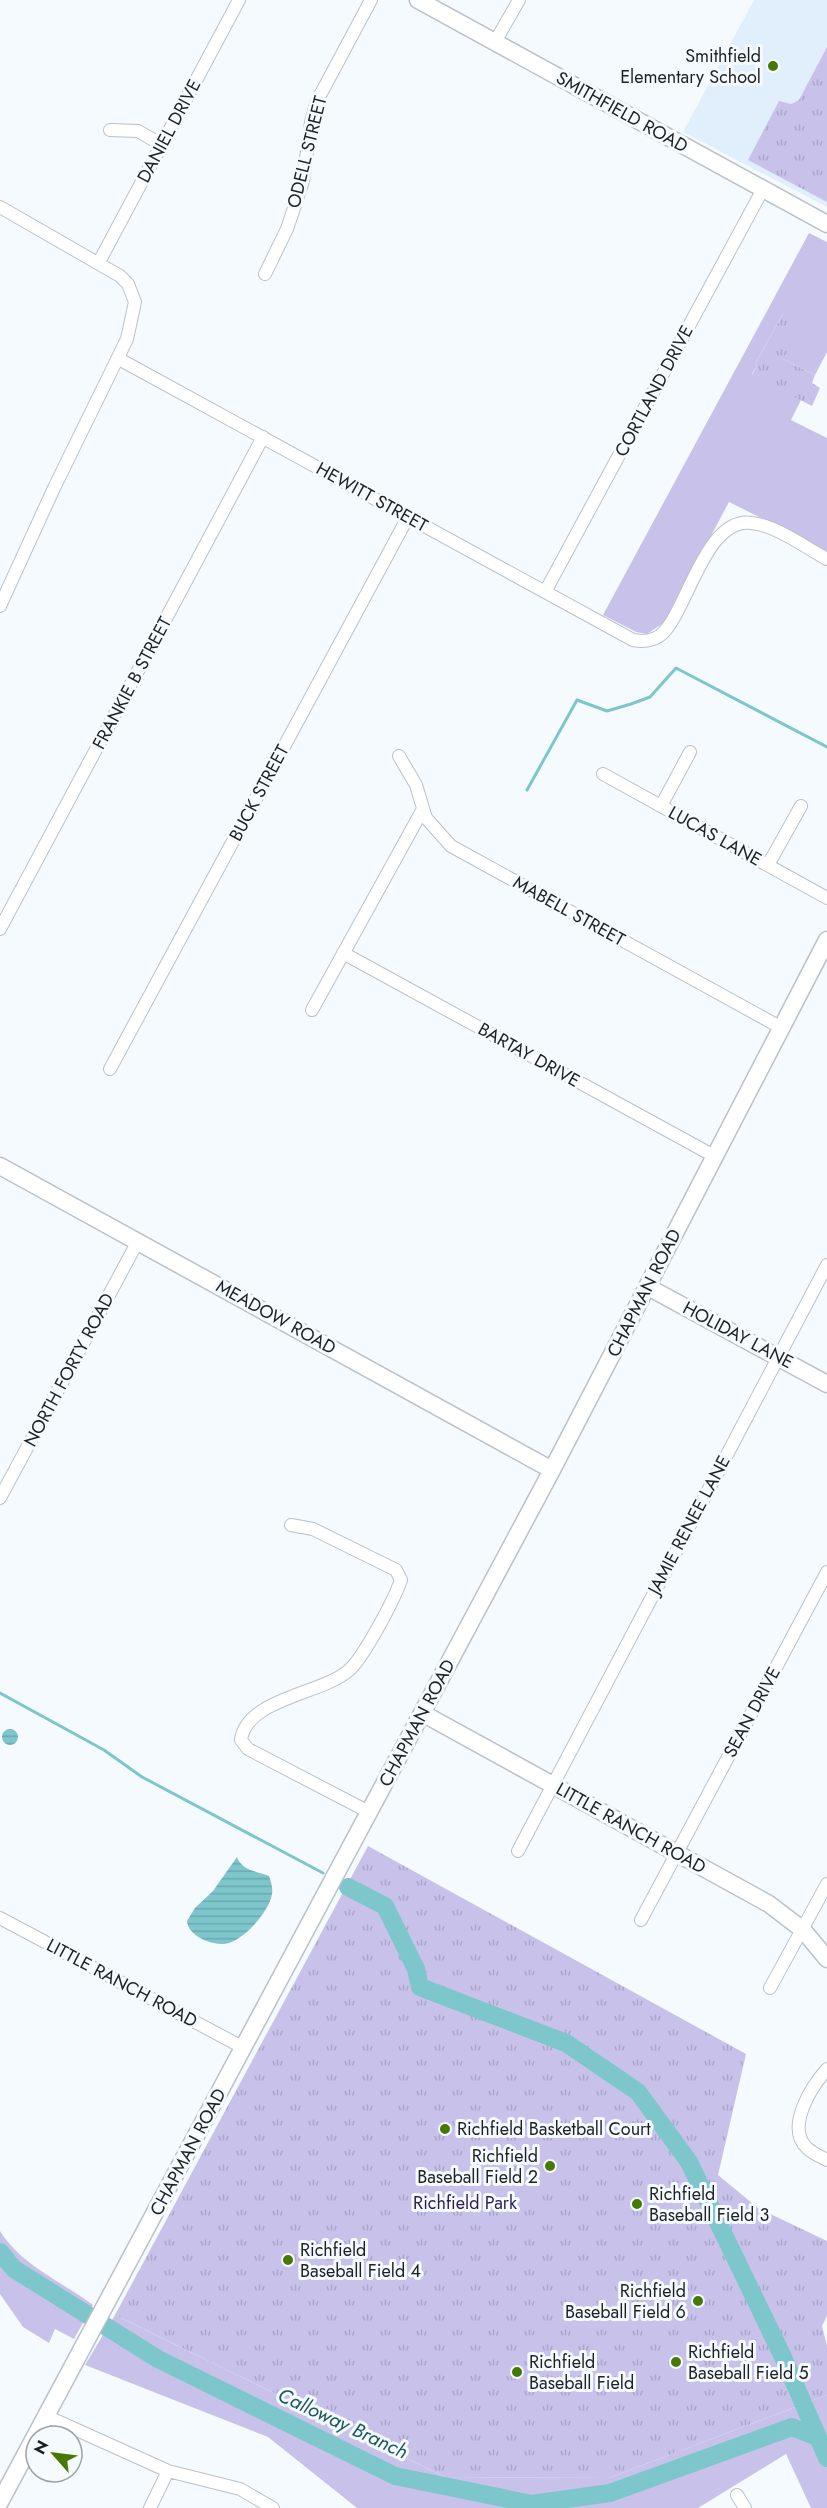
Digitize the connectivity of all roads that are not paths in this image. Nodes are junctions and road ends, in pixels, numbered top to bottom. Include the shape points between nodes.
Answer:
1 (239, 0) edge
2 (371, 0) edge
3 (418, 0) edge
4 (519, 0) edge
5 (495, 42) junction
6 (110, 130) dead end
7 (162, 145) junction
8 (763, 189) junction
9 (0, 207) edge
10 (827, 224) edge
11 (99, 262) junction
12 (265, 274) dead end
13 (119, 359) junction
14 (263, 437) junction
15 (408, 517) junction
16 (827, 559) edge
17 (545, 592) junction
18 (0, 606) edge
19 (690, 752) dead end
20 (399, 756) dead end
21 (603, 774) dead end
22 (661, 806) junction
23 (801, 806) dead end
24 (423, 809) junction
25 (768, 865) junction
26 (827, 898) edge
27 (0, 929) edge
28 (827, 940) edge
29 (343, 953) junction
30 (312, 1010) dead end
31 (780, 1028) junction
32 (110, 1069) dead end
33 (714, 1156) junction
34 (0, 1166) edge
35 (138, 1241) junction
36 (827, 1265) edge
37 (648, 1287) junction
38 (778, 1357) junction
39 (827, 1384) edge
40 (552, 1470) junction
41 (0, 1498) edge
42 (291, 1525) dead end
43 (827, 1572) edge
44 (422, 1713) junction
45 (552, 1785) junction
46 (369, 1812) junction
47 (518, 1851) dead end
48 (677, 1853) junction
49 (827, 1884) edge
50 (0, 1918) edge
51 (641, 1920) dead end
52 (803, 1930) junction
53 (827, 1959) edge
54 (770, 1988) dead end
55 (244, 2048) junction
56 (827, 2069) edge
57 (827, 2160) edge
58 (46, 2416) junction
59 (168, 2472) junction
60 (737, 2495) dead end
61 (0, 2502) edge
62 (150, 2508) edge
63 (273, 2508) edge
64 (745, 2508) edge

1 - 7 street, DANIEL DRIVE
2 - 12 street, ODELL STREET via 317,101 303,181
3 - 5 street, SMITHFIELD ROAD
4 - 5 street
5 - 8 street, SMITHFIELD ROAD
6 - 7 street via 138,131
7 - 11 street, DANIEL DRIVE
8 - 10 street, SMITHFIELD ROAD
8 - 17 street, CORTLAND DRIVE
9 - 11 street
11 - 13 street via 124,279 135,302
13 - 14 street, HEWITT STREET
13 - 18 street
14 - 15 street, HEWITT STREET
14 - 27 street, FRANKIE B STREET
15 - 17 street, HEWITT STREET
15 - 32 street, BUCK STREET
16 - 17 street, HEWITT STREET via 753,523 735,526 710,548 663,633 644,642 633,640
19 - 22 street
20 - 24 street, MABELL STREET via 416,785
21 - 22 street, LUCAS LANE
22 - 25 street, LUCAS LANE
23 - 25 street
24 - 29 street
24 - 31 street, MABELL STREET via 426,818 451,846
25 - 26 street, LUCAS LANE
28 - 31 street, CHAPMAN ROAD
29 - 30 street
29 - 33 street, BARTAY DRIVE
31 - 33 street, CHAPMAN ROAD
33 - 37 street, CHAPMAN ROAD
34 - 35 street, MEADOW ROAD
35 - 40 street, MEADOW ROAD
35 - 41 street, NORTH FORTY ROAD
36 - 38 street, JAMIE RENEE LANE
37 - 38 street, HOLIDAY LANE
37 - 40 street, CHAPMAN ROAD
38 - 39 street, HOLIDAY LANE
38 - 45 street, JAMIE RENEE LANE
40 - 44 street, CHAPMAN ROAD
42 - 46 street via 313,1529 396,1570 401,1580 350,1670 332,1682 286,1696 249,1722 242,1729 241,1740 248,1749
43 - 48 street, SEAN DRIVE
44 - 45 street, LITTLE RANCH ROAD
44 - 46 street, CHAPMAN ROAD
45 - 47 street, JAMIE RENEE LANE
45 - 48 street, LITTLE RANCH ROAD
46 - 55 street, CHAPMAN ROAD
48 - 51 street, SEAN DRIVE
48 - 52 street, LITTLE RANCH ROAD via 769,1904
49 - 52 street
50 - 55 street, LITTLE RANCH ROAD
52 - 53 street, LITTLE RANCH ROAD
52 - 54 street
55 - 58 street, CHAPMAN ROAD
56 - 57 street via 800,2115 803,2143
58 - 59 street
58 - 61 street, CHAPMAN ROAD
59 - 62 street
59 - 63 street via 240,2489
60 - 64 street

